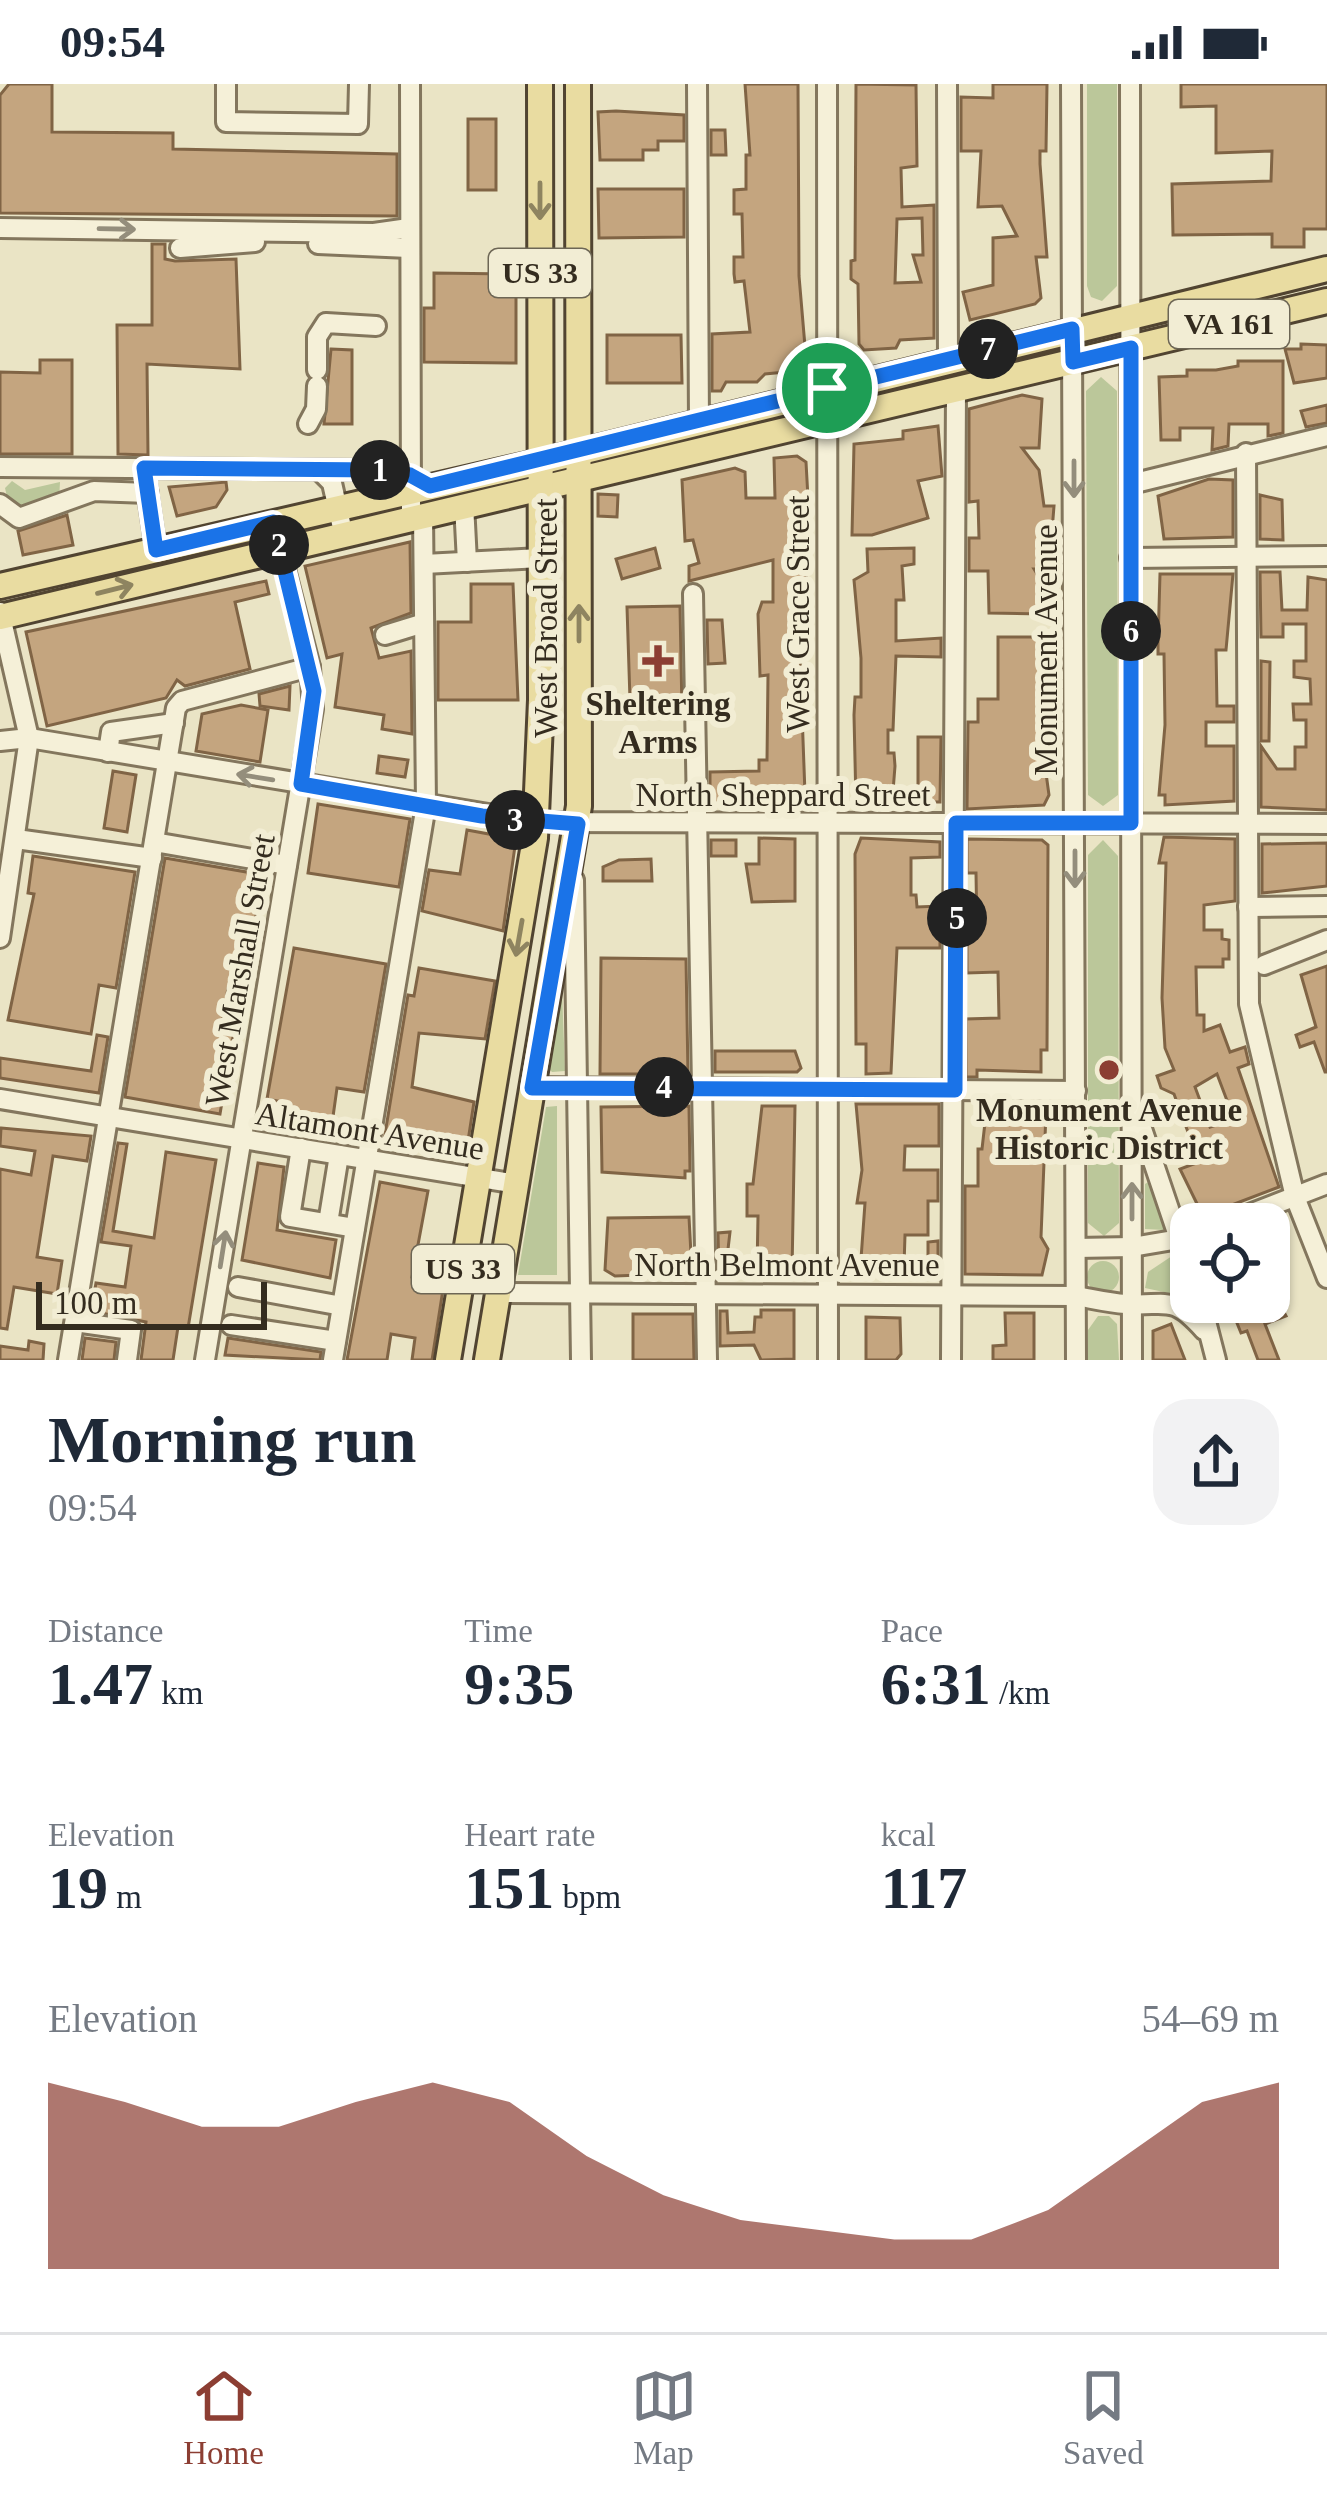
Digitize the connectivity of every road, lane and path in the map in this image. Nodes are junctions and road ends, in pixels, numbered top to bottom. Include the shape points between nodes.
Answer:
1 (226, 84) edge
2 (359, 84) edge
3 (410, 84) edge
4 (540, 84) edge
5 (578, 84) edge
6 (697, 84) edge
7 (827, 84) edge
8 (947, 84) edge
9 (1071, 84) edge
10 (1130, 84) edge
11 (0, 228) edge
12 (409, 238) junction
13 (180, 248) dead end
14 (1327, 269) edge
15 (1327, 301) edge
16 (1131, 315) junction
17 (376, 326) dead end
18 (1072, 329) junction
19 (1131, 348) junction
20 (948, 359) junction
21 (1073, 362) junction
22 (827, 388) junction
23 (956, 389) junction
24 (827, 420) junction
25 (699, 423) junction
26 (308, 424) dead end
27 (1327, 436) edge
28 (1246, 453) junction
29 (578, 465) junction
30 (0, 468) edge
31 (144, 468) junction
32 (319, 470) junction
33 (540, 474) junction
34 (1130, 484) junction
35 (148, 493) junction
36 (417, 496) junction
37 (0, 504) edge
38 (464, 504) junction
39 (338, 506) junction
40 (273, 522) junction
41 (344, 532) junction
42 (280, 548) junction
43 (156, 550) junction
44 (1246, 556) junction
45 (1327, 556) edge
46 (540, 558) junction
47 (1130, 558) junction
48 (467, 562) junction
49 (424, 564) junction
50 (0, 586) edge
51 (693, 594) dead end
52 (0, 615) edge
53 (424, 623) junction
54 (385, 635) dead end
55 (310, 667) junction
56 (173, 722) junction
57 (29, 738) junction
58 (0, 741) edge
59 (109, 752) junction
60 (167, 762) junction
61 (301, 784) junction
62 (426, 805) junction
63 (536, 822) junction
64 (1075, 822) junction
65 (956, 823) junction
66 (1131, 823) junction
67 (578, 824) junction
68 (827, 824) junction
69 (1248, 824) junction
70 (1327, 824) edge
71 (696, 825) junction
72 (16, 839) junction
73 (153, 850) junction
74 (573, 852) junction
75 (287, 865) junction
76 (1327, 906) edge
77 (1249, 907) junction
78 (0, 938) edge
79 (1327, 940) edge
80 (1264, 965) dead end
81 (701, 1087) junction
82 (532, 1088) junction
83 (578, 1088) junction
84 (828, 1088) junction
85 (955, 1090) junction
86 (1076, 1091) junction
87 (1132, 1097) junction
88 (0, 1099) edge
89 (111, 1117) junction
90 (241, 1139) junction
91 (301, 1148) junction
92 (339, 1154) junction
93 (367, 1159) junction
94 (479, 1178) junction
95 (517, 1184) junction
96 (1327, 1184) edge
97 (1295, 1196) junction
98 (1172, 1203) edge
99 (1277, 1203) edge
100 (328, 1223) junction
101 (355, 1228) junction
102 (1170, 1241) edge
103 (1132, 1246) junction
104 (1076, 1248) junction
105 (1327, 1278) edge
106 (238, 1287) dead end
107 (498, 1293) junction
108 (580, 1293) junction
109 (707, 1294) junction
110 (828, 1294) junction
111 (951, 1295) junction
112 (1076, 1296) junction
113 (1132, 1305) junction
114 (342, 1306) junction
115 (75, 1322) junction
116 (1203, 1323) edge
117 (231, 1325) dead end
118 (1204, 1330) junction
119 (492, 1332) junction
120 (334, 1351) edge
121 (68, 1360) edge
122 (127, 1360) edge
123 (205, 1360) edge
124 (448, 1360) edge
125 (471, 1360) edge
126 (487, 1360) edge
127 (581, 1360) edge
128 (707, 1360) edge
129 (828, 1360) edge
130 (951, 1360) edge
131 (1076, 1360) edge
132 (1132, 1360) edge
133 (1216, 1360) edge

1 - 2 street via 226,122 358,124
3 - 12 street
4 -> 33 main road, West Broad Street / US 33
5 - 29 main road, West Broad Street / US 33
6 - 25 street
7 - 22 street, West Grace Street
8 - 20 street
9 - 18 street, Monument Avenue
10 - 16 street
11 -> 12 street
12 - 13 street
12 - 36 street
14 - 16 main road, VA 161
15 - 19 main road, VA 161
16 - 18 main road, VA 161
16 - 19 street
17 - 26 street via 326,323 316,337 316,409
18 - 20 main road, VA 161
18 - 21 street, Monument Avenue
19 - 21 main road, VA 161
19 - 34 street
20 - 22 main road, VA 161
21 - 23 main road, VA 161
21 -> 64 street, Monument Avenue
22 - 24 street, West Grace Street
22 - 25 main road, VA 161
23 - 24 main road, VA 161
23 - 65 street
24 - 29 main road, VA 161
24 - 68 street, West Grace Street
25 - 29 main road, VA 161
27 - 28 street
28 - 34 street
28 - 44 street
29 - 33 main road, VA 161
67 -> 29 main road, West Broad Street / US 33
30 - 31 street
31 - 32 street
31 - 35 street
32 - 36 street
32 - 39 street
33 - 36 main road, VA 161
33 - 38 main road, VA 161
33 - 46 main road, West Broad Street / US 33
34 - 47 street
35 - 37 street via 94,491 19,518
35 - 43 street
36 - 38 main road, VA 161
36 - 39 main road, VA 161
36 - 41 main road, VA 161
36 - 49 street
38 - 48 street
39 - 40 main road, VA 161
39 - 41 street
40 - 42 street, West Marshall Street
40 - 43 main road, VA 161
41 - 42 main road, VA 161
52 -> 42 main road, VA 161
42 - 55 street, West Marshall Street
43 - 50 main road, VA 161
44 - 45 street
44 - 47 street
44 - 69 street
46 - 48 street
46 - 63 main road, West Broad Street / US 33
47 - 66 street
48 - 49 street
49 - 53 street
51 - 71 street
52 - 57 street
53 - 54 street
53 - 62 street
55 - 56 street via 182,701
55 - 61 street, West Marshall Street via 313,709
56 - 59 street via 111,732
56 - 60 street
57 - 58 street, North Sheppard Street
57 - 59 street, North Sheppard Street
57 - 72 street
59 - 60 street, North Sheppard Street
61 -> 60 street, North Sheppard Street
60 - 73 street
61 - 62 street, North Sheppard Street
61 - 75 street, West Marshall Street
62 - 63 street, North Sheppard Street
62 - 93 street
63 - 67 street, North Sheppard Street
63 -> 94 main road, West Broad Street / US 33
64 - 65 street, North Sheppard Street
64 - 66 street, North Sheppard Street
64 -> 86 street, Monument Avenue
65 - 68 street, North Sheppard Street
65 - 85 street
66 - 69 street, North Sheppard Street
66 - 87 street
67 - 71 street, North Sheppard Street
67 - 74 main road, West Broad Street / US 33
68 - 71 street, North Sheppard Street
68 - 84 street, West Grace Street
69 - 70 street, North Sheppard Street
69 - 77 street
71 - 81 street
72 - 73 street
72 - 78 street
73 - 75 street
73 - 89 street
74 - 82 main road, West Broad Street / US 33
74 - 83 street
75 - 90 street, West Marshall Street
76 - 77 street
77 - 97 street via 1249,1004
79 - 80 street
81 - 83 street
81 - 84 street
81 - 109 street
82 - 83 street
82 - 95 main road, West Broad Street / US 33
83 - 108 street
84 - 85 street
84 - 110 street, West Grace Street
85 - 86 street
85 - 111 street
86 - 104 street, Monument Avenue
87 - 98 street
103 -> 87 street
88 - 89 street, Altamont Avenue
89 - 90 street, Altamont Avenue
89 - 115 street
90 - 91 street, Altamont Avenue
123 -> 90 street, West Marshall Street
91 - 92 street, Altamont Avenue
91 - 100 street via 290,1217
92 - 93 street, Altamont Avenue
92 - 100 street
93 - 94 street, Altamont Avenue
93 - 101 street
94 - 95 street, Altamont Avenue
94 - 124 main road, West Broad Street / US 33
95 - 107 main road, West Broad Street / US 33
96 - 97 street
97 - 99 street
97 - 105 street
100 - 101 street
101 - 114 street
102 - 103 street
103 - 104 street
103 - 113 street
104 - 112 street, Monument Avenue
106 - 114 street
107 - 108 street, North Belmont Avenue
107 - 119 main road, West Broad Street / US 33
108 - 109 street, North Belmont Avenue
108 - 127 street
109 - 110 street, North Belmont Avenue
109 - 128 street
110 - 111 street, North Belmont Avenue
110 - 129 street, West Grace Street
111 - 112 street, North Belmont Avenue
111 - 130 street
112 - 113 street, North Belmont Avenue
112 - 131 street, Monument Avenue
113 - 118 street, North Belmont Avenue via 1176,1304
113 - 132 street
114 - 120 street
115 - 121 street
115 - 122 street via 131,1330
116 - 118 street
117 - 120 street
118 - 133 street
119 - 125 street
119 - 126 main road, West Broad Street / US 33

